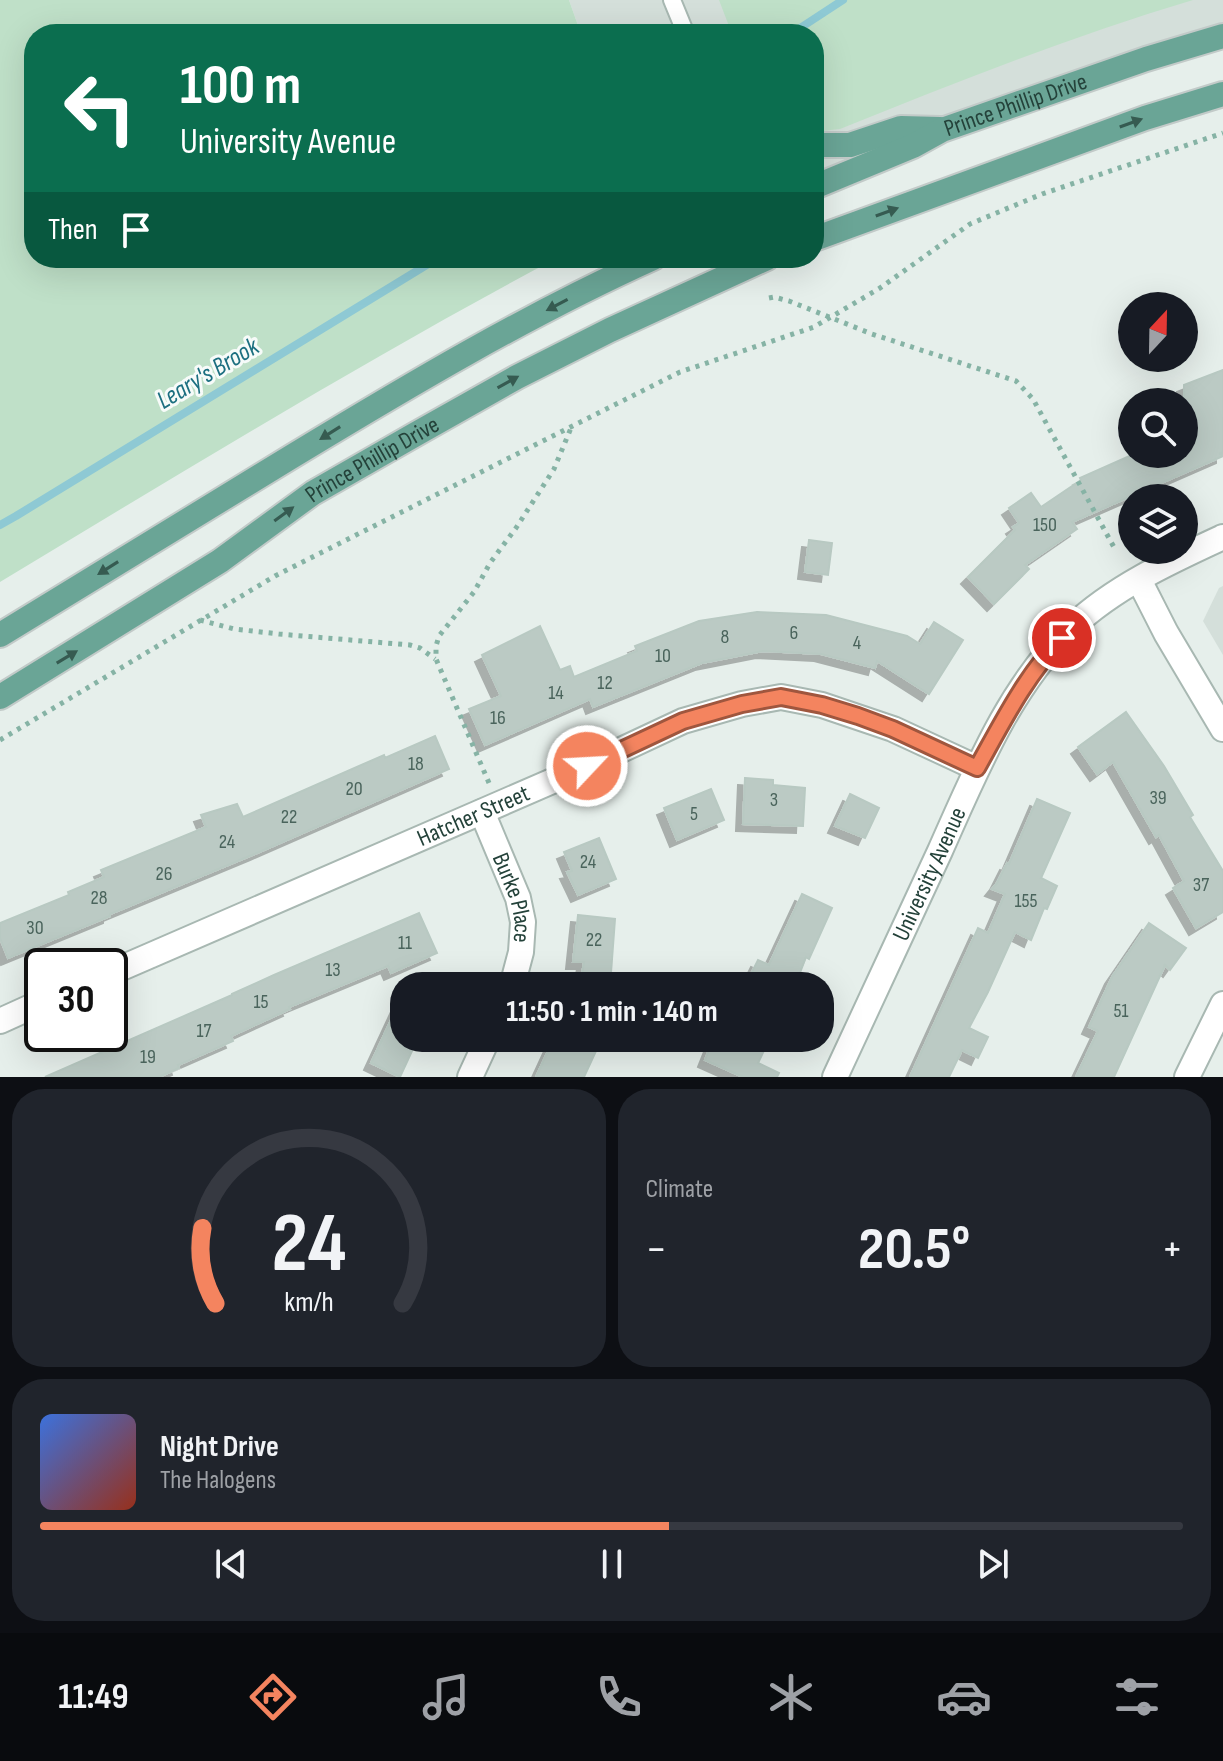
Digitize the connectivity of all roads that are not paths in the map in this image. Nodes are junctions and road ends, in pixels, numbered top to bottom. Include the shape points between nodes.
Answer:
1 (672, 0) edge
2 (682, 24) edge
3 (1223, 36) edge
4 (1223, 94) edge
5 (942, 130) junction
6 (824, 145) edge
7 (824, 183) edge
8 (824, 235) edge
9 (626, 268) edge
10 (745, 268) edge
11 (1223, 537) edge
12 (1139, 580) junction
13 (0, 635) edge
14 (0, 697) edge
15 (1223, 729) edge
16 (977, 768) junction
17 (482, 812) junction
18 (128, 965) edge
19 (516, 972) edge
20 (1223, 1004) edge
21 (24, 1010) edge
22 (0, 1021) edge
23 (482, 1052) edge
24 (470, 1077) edge
25 (835, 1077) edge
26 (1187, 1077) edge

1 - 2 lane
3 - 5 main road, Prince Phillip Drive
8 -> 4 main road
5 - 6 main road via 901,128 850,145
5 - 7 main road, Prince Phillip Drive
9 -> 13 main road, Prince Phillip Drive via 407,387
14 -> 10 main road, Prince Phillip Drive via 220,561 313,493 517,377
11 - 12 street, University Avenue
12 - 15 street
12 - 16 street, University Avenue via 1098,606 1051,650
16 - 17 street, Hatcher Street via 858,716 781,697 683,721
16 - 25 street, University Avenue
17 - 18 street, Hatcher Street
17 - 19 street, Burke Place via 518,898 523,922
20 - 26 street
21 - 22 street
23 - 24 street

